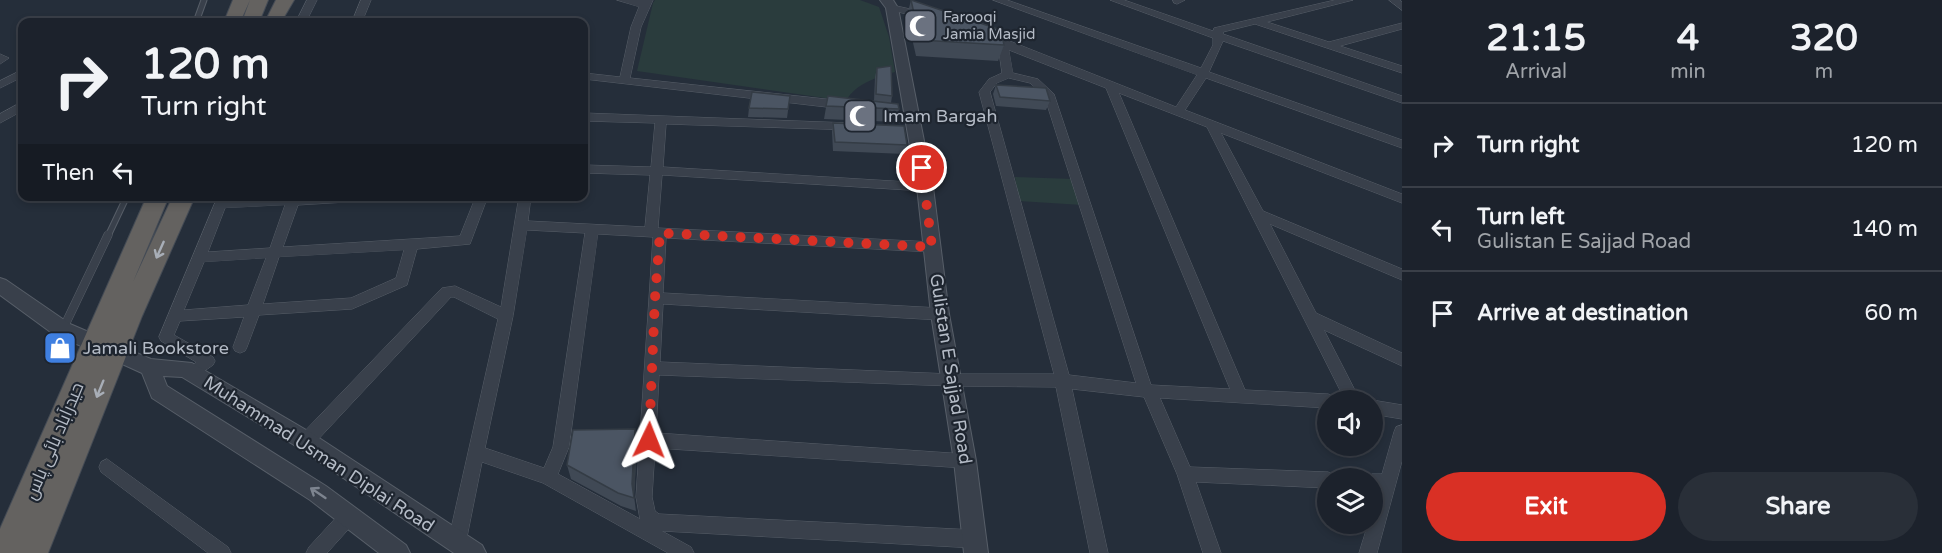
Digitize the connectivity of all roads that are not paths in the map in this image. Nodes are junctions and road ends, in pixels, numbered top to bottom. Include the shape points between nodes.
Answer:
1 (204, 0) edge
2 (242, 0) edge
3 (259, 0) edge
4 (285, 0) edge
5 (312, 0) edge
6 (366, 0) edge
7 (622, 0) edge
8 (870, 0) edge
9 (998, 0) edge
10 (1115, 0) edge
11 (1348, 0) edge
12 (1394, 0) edge
13 (646, 2) edge
14 (889, 4) edge
15 (1402, 7) edge
16 (197, 18) edge
17 (234, 18) edge
18 (252, 18) edge
19 (275, 18) edge
20 (303, 18) edge
21 (359, 18) edge
22 (937, 20) edge
23 (1258, 22) junction
24 (1402, 26) edge
25 (970, 31) edge
26 (1216, 36) junction
27 (1003, 42) junction
28 (1327, 46) junction
29 (1402, 70) edge
30 (1204, 72) junction
31 (18, 75) edge
32 (1008, 75) junction
33 (588, 76) edge
34 (624, 81) junction
35 (1110, 84) junction
36 (0, 85) edge
37 (1402, 99) edge
38 (854, 106) edge
39 (18, 108) edge
40 (1179, 111) junction
41 (588, 117) edge
42 (0, 119) edge
43 (661, 120) junction
44 (1211, 124) junction
45 (857, 127) edge
46 (1402, 144) edge
47 (588, 169) edge
48 (656, 171) junction
49 (925, 187) junction
50 (1402, 199) edge
51 (125, 201) edge
52 (156, 201) edge
53 (182, 201) edge
54 (223, 201) edge
55 (293, 201) edge
56 (480, 201) edge
57 (524, 201) edge
58 (1258, 214) junction
59 (520, 225) junction
60 (592, 229) junction
61 (656, 233) junction
62 (412, 244) junction
63 (932, 247) junction
64 (275, 251) junction
65 (200, 257) junction
66 (1402, 275) edge
67 (0, 285) edge
68 (655, 298) junction
69 (254, 310) junction
70 (940, 314) junction
71 (174, 316) junction
72 (506, 316) junction
73 (1311, 317) junction
74 (63, 330) junction
75 (84, 339) dead end
76 (240, 347) dead end
77 (127, 357) dead end
78 (1402, 360) edge
79 (150, 368) junction
80 (652, 368) junction
81 (192, 373) junction
82 (951, 380) junction
83 (1062, 381) junction
84 (1147, 387) junction
85 (1348, 390) edge
86 (1240, 395) junction
87 (1317, 401) edge
88 (1383, 409) edge
89 (1402, 412) edge
90 (1402, 432) edge
91 (649, 440) junction
92 (306, 441) junction
93 (475, 452) junction
94 (965, 461) junction
95 (107, 467) dead end
96 (1185, 474) junction
97 (1383, 475) edge
98 (548, 477) junction
99 (1317, 480) edge
100 (348, 516) junction
101 (1371, 534) edge
102 (975, 546) edge
103 (465, 547) edge
104 (5, 553) edge
105 (33, 553) edge
106 (222, 553) edge
107 (315, 553) edge
108 (398, 553) edge
109 (685, 553) edge
110 (1099, 553) edge
111 (1212, 553) edge
112 (1368, 553) edge

1 - 16 lane
2 - 17 highway
3 - 18 highway
4 - 19 highway
5 - 20 street
6 - 21 street
7 - 13 street
8 - 14 street
9 - 30 street
10 - 26 street
11 - 23 street
12 - 15 street
13 - 34 street
14 - 22 street
14 - 49 street, Gulistan E Sajjad Road via 907,120
23 - 26 street via 1218,30
23 - 28 street
24 - 28 street
25 - 27 street
26 - 30 street via 1218,45
26 - 37 street
27 - 32 street
27 - 35 street
28 - 29 street
30 - 40 street
30 - 46 street
31 - 36 street
32 - 83 street via 993,81 984,92
32 - 84 street via 1034,81 1050,93
33 - 34 street
34 - 38 street
35 - 40 street
35 - 86 street
39 - 42 street
40 - 44 street
41 - 43 street
43 - 45 street
43 - 48 street
44 - 50 street
44 - 58 street
47 - 48 street
48 - 49 street
48 - 61 street
49 - 63 street, Gulistan E Sajjad Road
51 - 74 lane
52 - 104 highway, حیدرآباد بائی پاس
53 -> 105 highway, حیدرآباد بائی پاس
54 - 65 street
55 - 64 street
56 - 62 street via 465,241
57 - 59 street
58 - 66 street
58 - 73 street
59 - 60 street
59 - 72 street
60 - 61 street
60 - 98 street via 561,447
61 - 63 street
61 - 68 street
62 - 64 street
62 - 69 street via 402,281 352,303
63 - 70 street, Gulistan E Sajjad Road
64 - 65 street
64 - 69 street
65 - 71 street
67 - 74 street
68 - 70 street
68 - 80 street
69 - 71 street
69 - 76 street
70 - 82 street, Gulistan E Sajjad Road
71 - 81 street via 166,337 208,361
72 - 92 street via 455,291 447,292
72 - 93 street
73 - 78 street
73 - 85 street
74 - 75 street
77 - 79 street
79 - 81 street, Muhammad Usman Diplai Road via 185,369
100 -> 79 street, Muhammad Usman Diplai Road via 159,392
80 - 82 street
80 - 91 street
81 - 92 street, Muhammad Usman Diplai Road
82 - 83 street
82 - 94 street, Gulistan E Sajjad Road
83 - 84 street
83 - 110 street
84 - 86 street
84 - 96 street
86 - 87 street
88 - 89 street
90 - 97 street
91 - 94 street
91 - 102 street via 645,506 647,516 656,522
92 - 103 street, Muhammad Usman Diplai Road
93 - 98 street
93 - 103 street
94 - 102 street, Gulistan E Sajjad Road
95 - 106 street
96 - 99 street
96 - 111 street
98 - 109 street
100 - 107 street
100 - 108 street, Muhammad Usman Diplai Road
101 - 112 street

